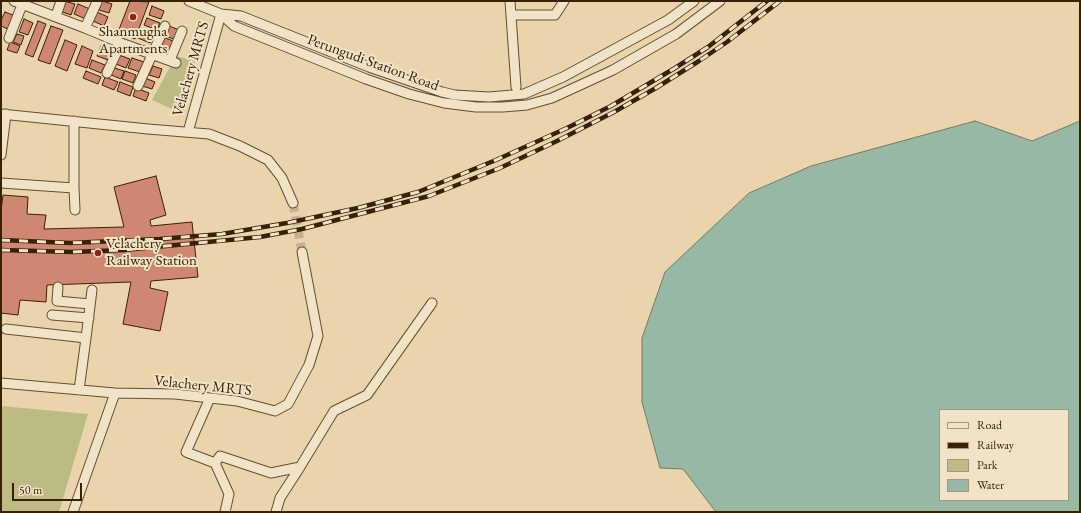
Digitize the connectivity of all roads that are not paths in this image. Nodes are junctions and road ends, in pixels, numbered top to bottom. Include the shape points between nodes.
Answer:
1 (61, 1) edge
2 (189, 1) edge
3 (510, 1) edge
4 (564, 1) edge
5 (694, 1) edge
6 (720, 1) edge
7 (97, 2) edge
8 (18, 3) edge
9 (221, 14) junction
10 (56, 16) junction
11 (511, 16) junction
12 (165, 26) dead end
13 (85, 28) junction
14 (182, 31) dead end
15 (9, 38) dead end
16 (121, 43) junction
17 (154, 55) junction
18 (107, 73) dead end
19 (138, 86) dead end
20 (516, 87) dead end
21 (4, 114) edge
22 (74, 122) junction
23 (188, 132) junction
24 (1, 155) edge
25 (1, 183) edge
26 (74, 188) junction
27 (293, 203) tunnel mouth
28 (75, 210) dead end
29 (302, 252) tunnel mouth
30 (58, 287) dead end
31 (92, 290) dead end
32 (432, 303) dead end
33 (90, 304) junction
34 (52, 315) dead end
35 (89, 318) junction
36 (6, 329) dead end
37 (86, 338) junction
38 (1, 383) edge
39 (79, 390) junction
40 (115, 393) junction
41 (210, 398) junction
42 (215, 462) junction
43 (300, 467) junction
44 (73, 512) edge
45 (224, 512) edge
46 (276, 512) edge

1 - 10 street
2 - 9 street, Perungudi Station Road
3 - 11 street
4 - 11 street via 555,16
5 - 9 street, Perungudi Station Road via 668,20 563,77 524,94 489,97 442,92 369,67 241,16
6 - 9 street, Perungudi Station Road via 676,34 613,70 552,98 527,105 503,107 444,103 409,94 234,26
7 - 13 street
8 - 10 street
8 - 15 street
9 - 23 street, Velachery MRTS
10 - 13 street
11 - 20 street
12 - 17 street
13 - 16 street
14 - 17 street via 173,62
16 - 17 street
16 - 18 street
17 - 19 street
21 - 22 street, Velachery MRTS
21 - 24 street
22 - 23 street, Velachery MRTS
22 - 26 street
23 - 27 street, Velachery MRTS via 209,134 268,160 282,178
25 - 26 street
26 - 28 street
29 - 41 street, Velachery MRTS via 318,336 308,365 288,404 275,411 237,401
30 - 33 street via 57,301
31 - 33 street
32 - 43 street via 367,395 334,412
33 - 35 street
34 - 35 street
35 - 37 street
36 - 37 street
37 - 39 street
38 - 39 street, Velachery MRTS
39 - 40 street, Velachery MRTS
40 - 41 street, Velachery MRTS via 175,394
40 - 44 street
41 - 42 street via 186,452
42 - 43 street via 220,456 271,472
42 - 45 street via 229,494
43 - 46 street via 280,498

